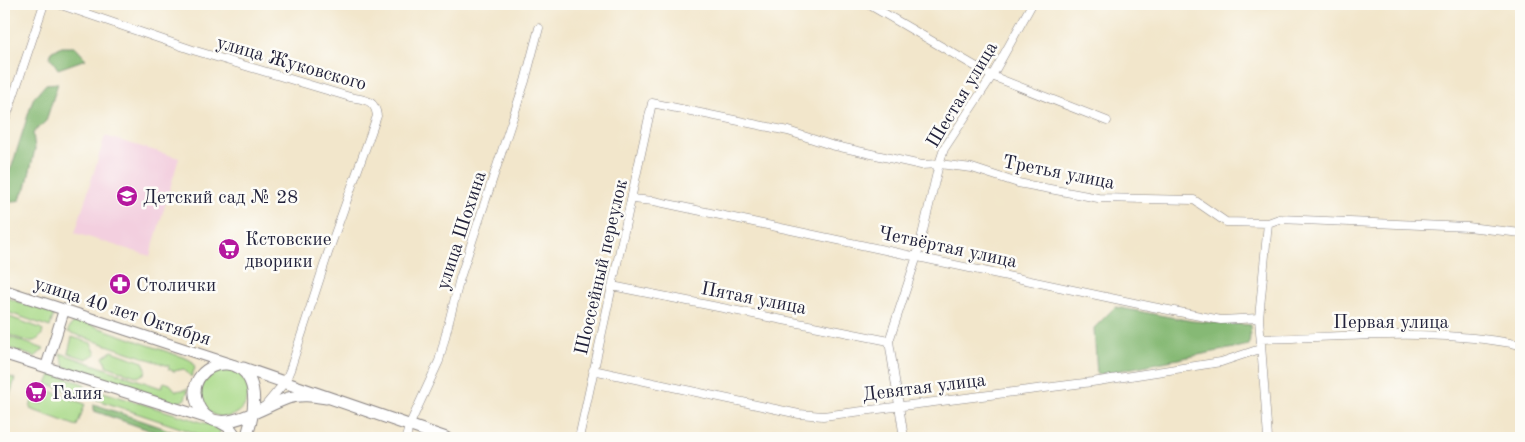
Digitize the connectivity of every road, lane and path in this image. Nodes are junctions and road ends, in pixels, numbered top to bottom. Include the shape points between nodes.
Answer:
1 (44, 4) edge
2 (58, 4) edge
3 (868, 4) edge
4 (1032, 4) edge
5 (539, 28) dead end
6 (992, 76) junction
7 (652, 103) joint
8 (1107, 121) dead end
9 (4, 124) edge
10 (939, 164) junction
11 (632, 199) junction
12 (1268, 223) junction
13 (1521, 233) edge
14 (917, 256) junction
15 (612, 286) junction
16 (4, 290) edge
17 (64, 310) junction
18 (1259, 318) junction
19 (1261, 339) junction
20 (889, 341) junction
21 (1521, 345) edge
22 (1260, 349) junction
23 (4, 354) edge
24 (234, 365) junction
25 (46, 367) junction
26 (593, 370) junction
27 (285, 382) junction
28 (326, 398) junction
29 (253, 400) junction
30 (900, 406) junction
31 (257, 411) junction
32 (235, 420) junction
33 (215, 421) junction
34 (409, 426) junction
35 (247, 435) edge
36 (237, 438) edge
37 (406, 438) edge
38 (446, 438) edge
39 (579, 438) edge
40 (904, 438) edge
41 (1268, 438) edge

1 - 9 street
2 - 27 street, улица Жуковского via 196,51 350,97 370,100 376,107 378,116
3 - 6 street
4 - 6 street, Шестая улица
5 - 34 street, улица Шохина via 526,82 460,278 439,361
6 - 8 street
6 - 10 street, Шестая улица via 944,149
7 - 10 street, Третья улица via 788,131 831,145 921,165
7 - 11 street, Шоссейный переулок
10 - 12 street, Третья улица via 972,168 1018,183 1098,198 1194,200 1226,222
10 - 14 street, Шестая улица
11 - 14 street, Четвёртая улица
11 - 15 street, Шоссейный переулок
12 - 13 street, Третья улица via 1279,219 1468,227
12 - 18 street
14 - 18 street, Четвёртая улица via 1221,320
14 - 20 street, Шестая улица
15 - 20 street, Пятая улица
15 - 26 street, Шоссейный переулок
16 - 17 street, улица 40 лет Октября
17 - 24 street, улица 40 лет Октября
17 - 25 street
18 - 19 street
19 - 21 street, Первая улица via 1483,337
19 - 22 street
20 - 30 street, Шестая улица
22 - 30 street, Девятая улица via 1221,362
22 - 41 street
23 - 25 street
24 - 27 main road
24 - 29 main road, улица 40 лет Октября via 250,377 254,388
24 - 33 main road, улица 40 лет Октября via 214,365 197,381 197,403 203,413
25 - 33 street
26 - 30 street, Девятая улица via 799,414 824,416
26 - 39 street, Шоссейный переулок
27 - 28 main road
27 - 31 street, улица Жуковского
28 - 31 main road via 294,397
28 - 34 main road
29 - 31 main road, улица 40 лет Октября
29 - 32 main road via 246,414
30 - 40 street, Шестая улица
31 - 32 main road
31 - 35 main road
32 - 33 main road
33 - 36 main road, улица 40 лет Октября via 229,427
34 - 37 street, улица Шохина
34 - 38 main road

